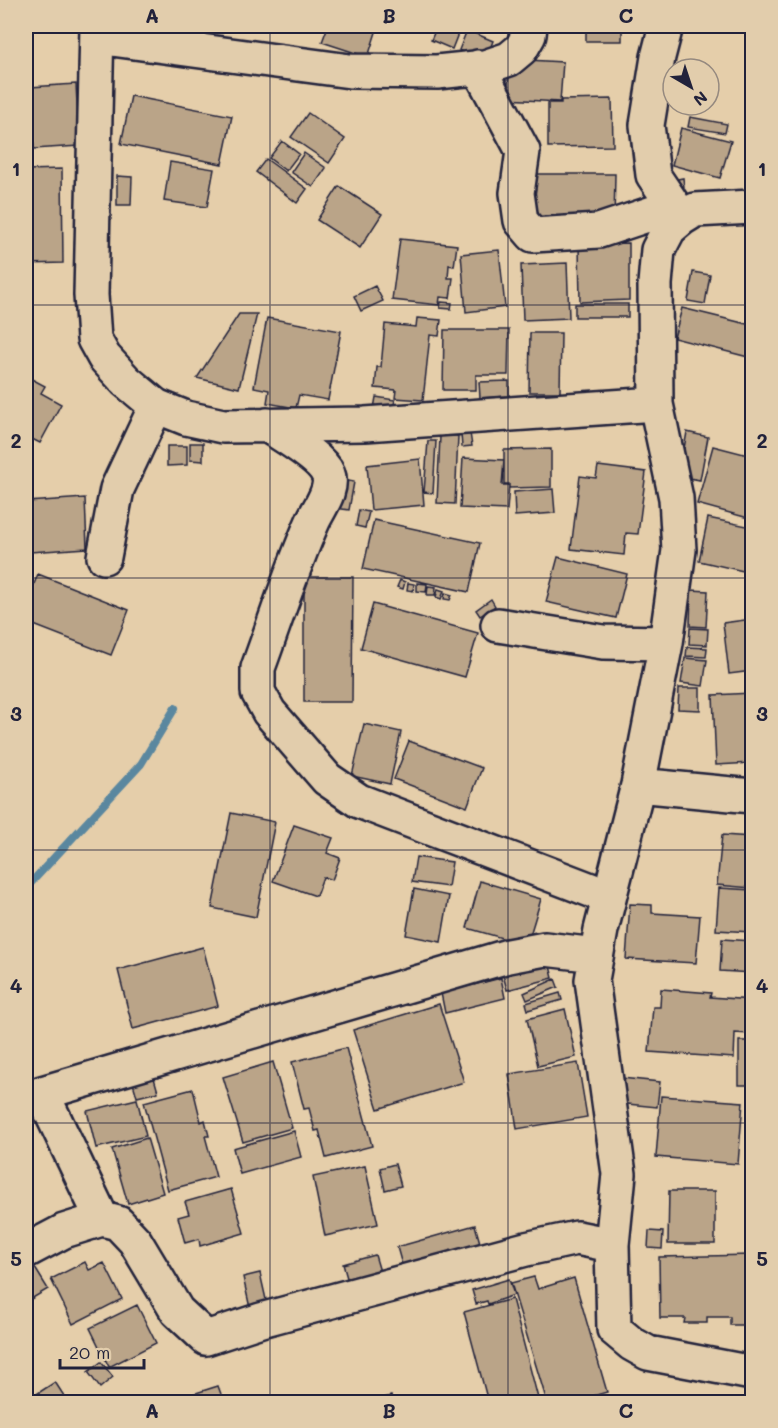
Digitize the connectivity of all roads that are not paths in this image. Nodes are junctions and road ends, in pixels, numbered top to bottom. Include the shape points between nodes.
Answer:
1 (530, 26) edge
2 (666, 26) edge
3 (97, 31) edge
4 (478, 67) junction
5 (753, 207) edge
6 (678, 212) junction
7 (656, 404) junction
8 (156, 406) junction
9 (267, 425) junction
10 (104, 557) dead end
11 (498, 625) dead end
12 (666, 643) junction
13 (639, 785) junction
14 (753, 796) edge
15 (609, 897) junction
16 (596, 955) junction
17 (102, 1219) junction
18 (612, 1245) junction
19 (26, 1251) edge
20 (753, 1373) edge

1 - 4 street via 521,49 509,59
2 - 6 street via 647,124 653,175
3 - 4 street via 350,71 437,72
3 - 8 street via 91,294 94,339 126,381
4 - 6 street via 523,151 517,193 521,221 533,235 599,231
5 - 6 street
6 - 7 street via 658,250
7 - 9 street via 365,424
7 - 12 street via 676,498 679,550
8 - 9 street via 186,418 224,426
8 - 10 street via 117,489
9 - 15 street via 318,461 329,475 328,490 258,668 258,692 269,712 327,779 359,801
11 - 12 street via 603,642
12 - 13 street
13 - 14 street
13 - 15 street
15 - 16 street
16 - 17 street via 545,949 508,956 42,1093
16 - 18 street via 592,980 619,1174
17 - 18 street via 118,1223 135,1241 177,1311 206,1338 537,1247 577,1238
17 - 19 street via 64,1231
18 - 20 street via 614,1329 648,1353

